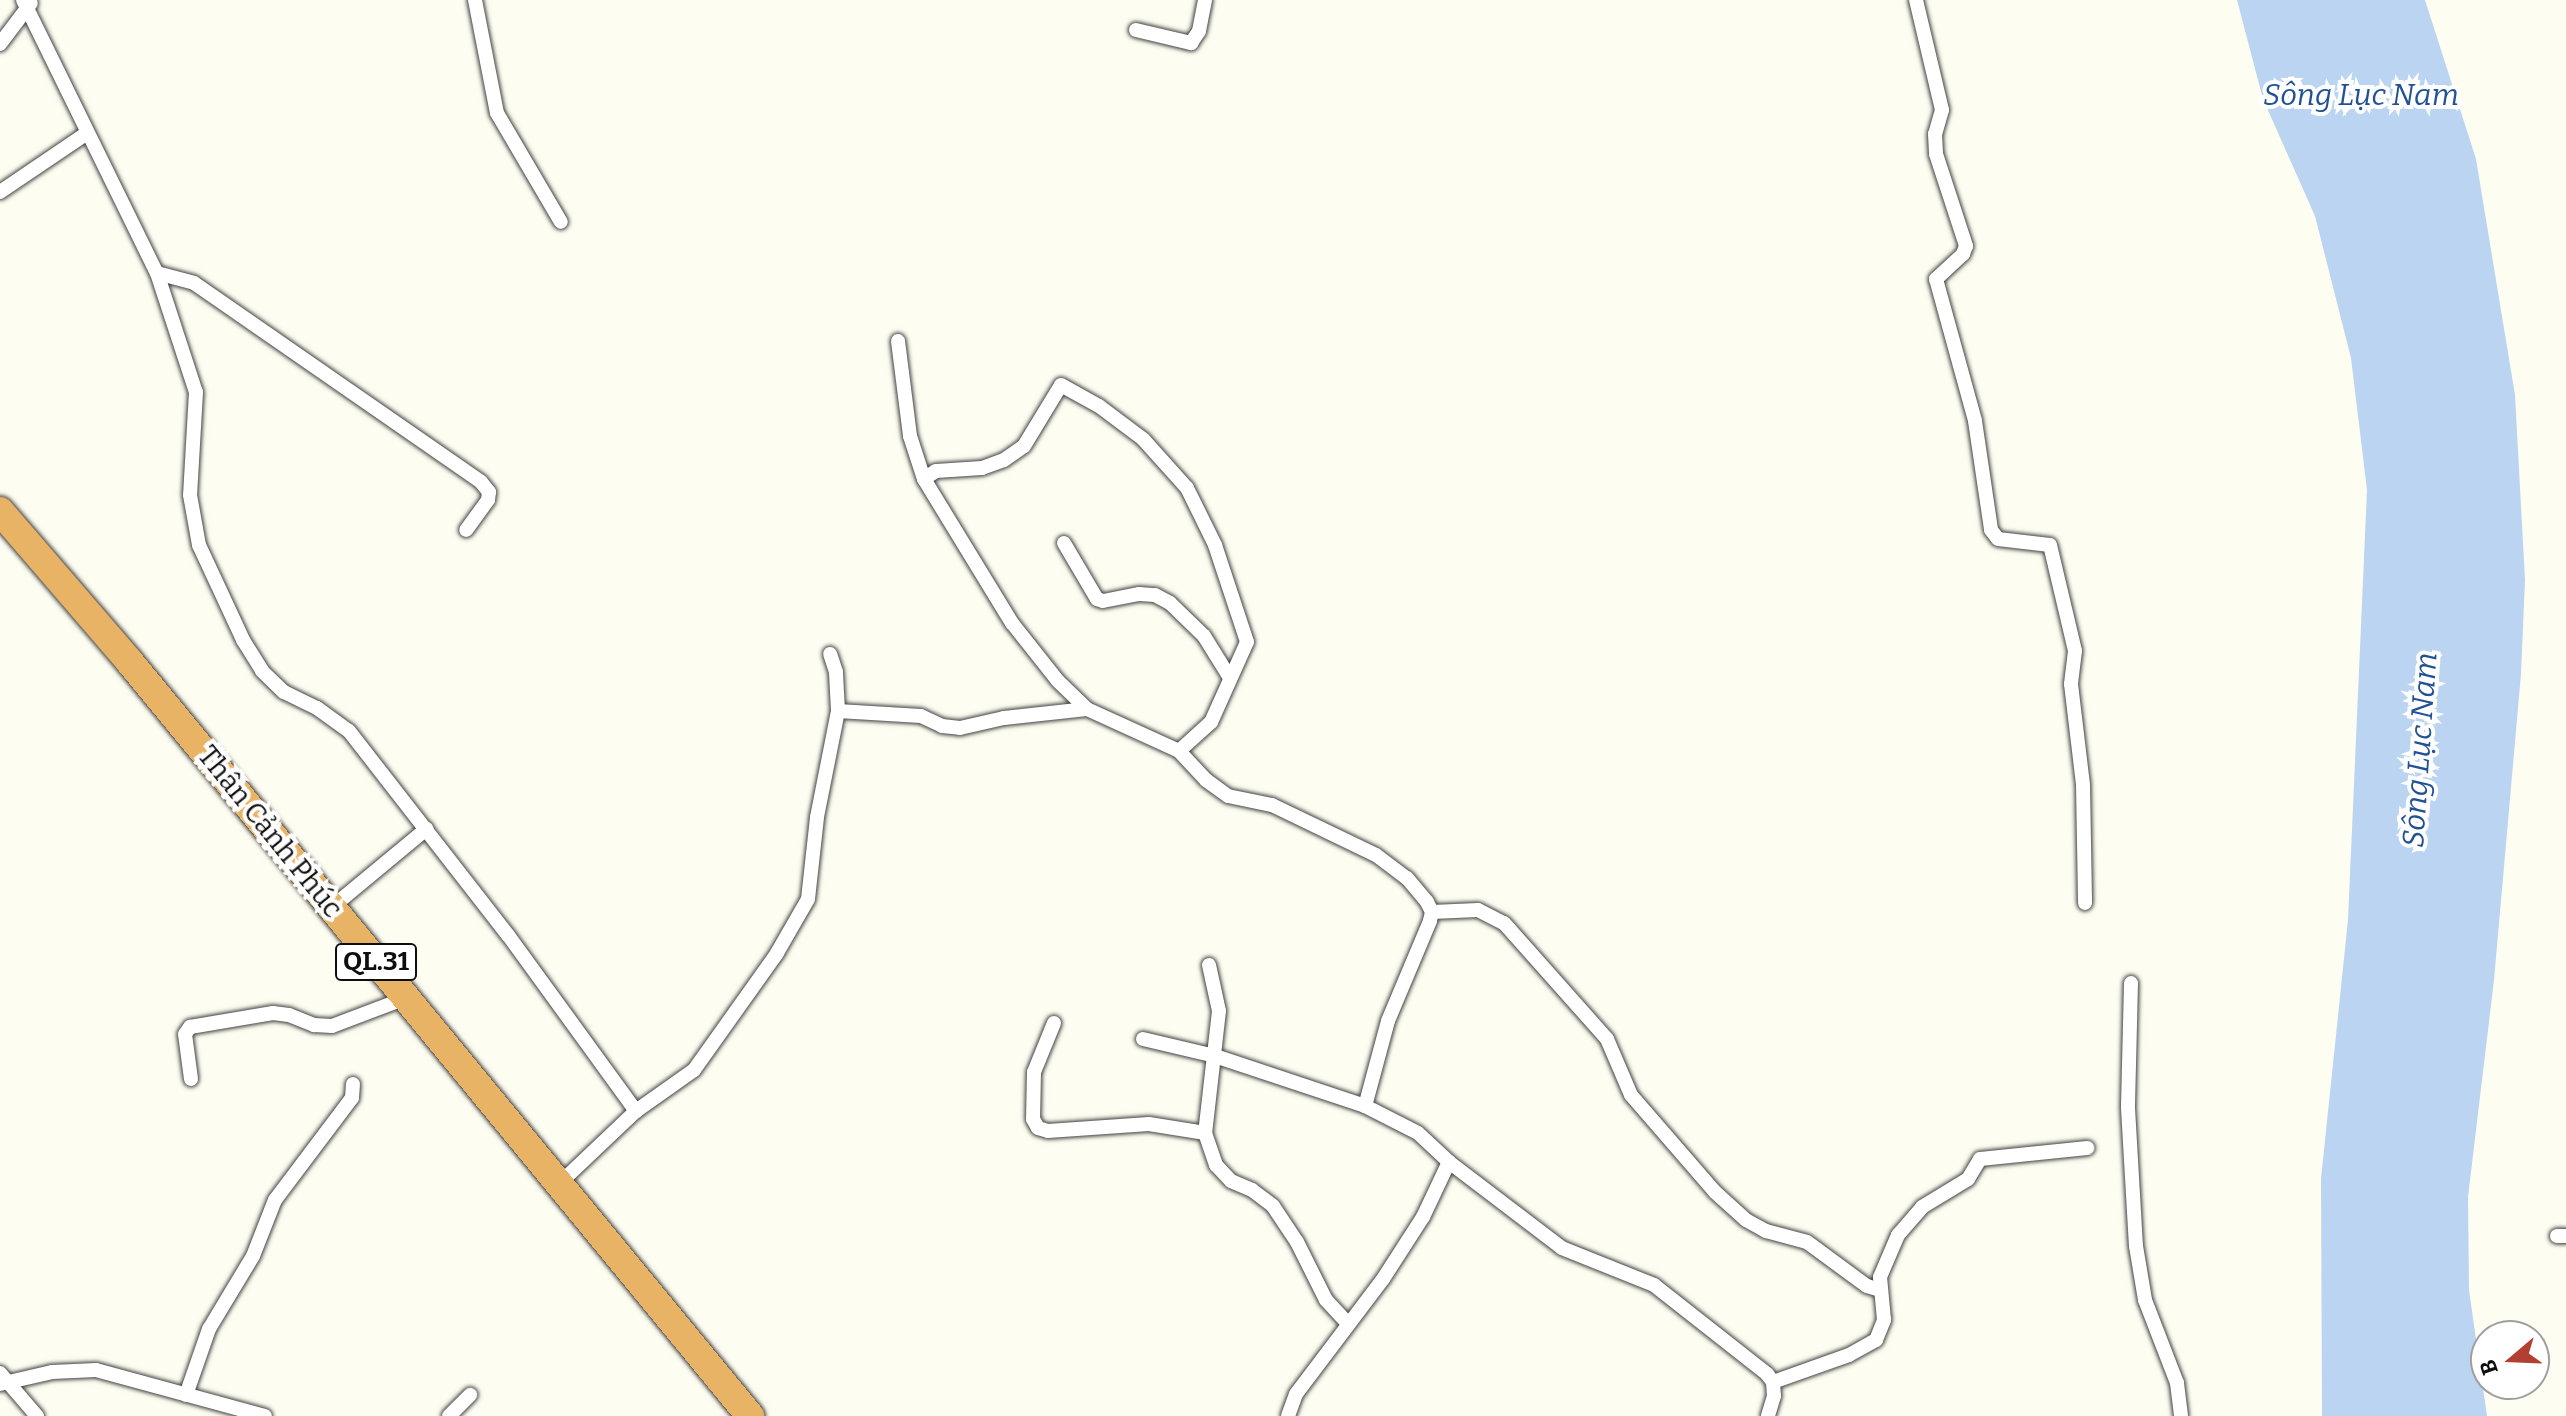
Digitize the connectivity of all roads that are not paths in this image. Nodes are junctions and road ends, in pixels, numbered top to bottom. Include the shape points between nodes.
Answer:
1 (475, 0) edge
2 (1205, 0) edge
3 (1916, 0) edge
4 (28, 2) edge
5 (1136, 30) dead end
6 (0, 44) edge
7 (87, 133) junction
8 (0, 192) edge
9 (561, 222) dead end
10 (157, 273) junction
11 (898, 341) dead end
12 (924, 479) junction
13 (1, 513) edge
14 (466, 530) dead end
15 (1064, 543) dead end
16 (830, 654) dead end
17 (1230, 678) junction
18 (1087, 709) junction
19 (838, 711) junction
20 (1179, 751) junction
21 (426, 829) junction
22 (2085, 903) dead end
23 (331, 908) junction
24 (1432, 912) junction
25 (1209, 965) dead end
26 (2131, 983) dead end
27 (406, 998) junction
28 (1054, 1023) dead end
29 (1143, 1039) dead end
30 (1215, 1056) junction
31 (191, 1079) dead end
32 (353, 1084) dead end
33 (1365, 1106) junction
34 (636, 1111) junction
35 (1205, 1133) junction
36 (2087, 1148) dead end
37 (1449, 1162) junction
38 (560, 1183) junction
39 (1880, 1290) junction
40 (1348, 1324) junction
41 (3, 1380) edge
42 (1773, 1382) junction
43 (186, 1395) junction
44 (470, 1395) dead end
45 (37, 1416) edge
46 (265, 1416) edge
47 (449, 1416) edge
48 (750, 1416) edge
49 (1288, 1416) edge
50 (1768, 1416) edge
51 (2181, 1416) edge

1 - 9 street via 497,113
2 - 5 street via 1191,43
3 - 22 street via 1942,110 1936,154 1966,246 1936,279 1975,421 1991,530 1998,539 2050,545 2075,651 2071,684 2083,785
4 - 6 street
4 - 7 street
7 - 8 street
7 - 10 street
10 - 14 street via 194,283 481,482 488,500
10 - 21 street via 196,392 190,495 199,545 223,603 262,671 284,692 349,731
11 - 12 street via 910,436
12 - 17 street via 936,471 982,468 1004,460 1024,446 1061,385 1099,406 1152,449 1187,488 1204,521 1246,631 1247,642
12 - 18 street via 1012,623
13 - 23 highway, Thân Cảnh Phúc / QL.31
15 - 17 street via 1097,599 1139,594 1170,603 1204,636
16 - 19 street
17 - 20 street via 1211,722
18 - 19 street via 960,728 921,716
18 - 20 street
19 - 34 street via 817,817 808,899 777,953 694,1070
20 - 24 street via 1228,796 1272,805 1376,855 1407,878
21 - 23 street
21 - 34 street
23 - 27 highway, Thân Cảnh Phúc / QL.31
24 - 33 street via 1388,1021
24 - 39 street via 1478,910 1504,923 1607,1039 1631,1095 1715,1192 1756,1226 1807,1242
25 - 30 street via 1219,1011
26 - 51 street via 2128,1108 2136,1246 2145,1300 2177,1383
27 - 31 street via 332,1026 273,1013 190,1027 185,1034
27 - 38 highway, Thân Cảnh Phúc / QL.31
28 - 35 street via 1034,1072 1033,1119 1038,1128 1149,1124
29 - 30 street
30 - 33 street
30 - 35 street
32 - 43 street via 352,1098 275,1200 253,1256 209,1329
33 - 37 street via 1418,1133
34 - 38 street
35 - 40 street via 1216,1165 1231,1181 1273,1206 1326,1300
36 - 39 street via 1980,1159 1968,1179 1907,1222 1880,1277
37 - 40 street via 1423,1217
37 - 42 street via 1562,1248 1654,1285
38 - 48 highway, Thân Cảnh Phúc / QL.31
39 - 42 street via 1884,1320 1876,1340
40 - 49 street via 1296,1394
41 - 43 street via 96,1370
41 - 45 street
42 - 50 street
43 - 46 street
44 - 47 street

